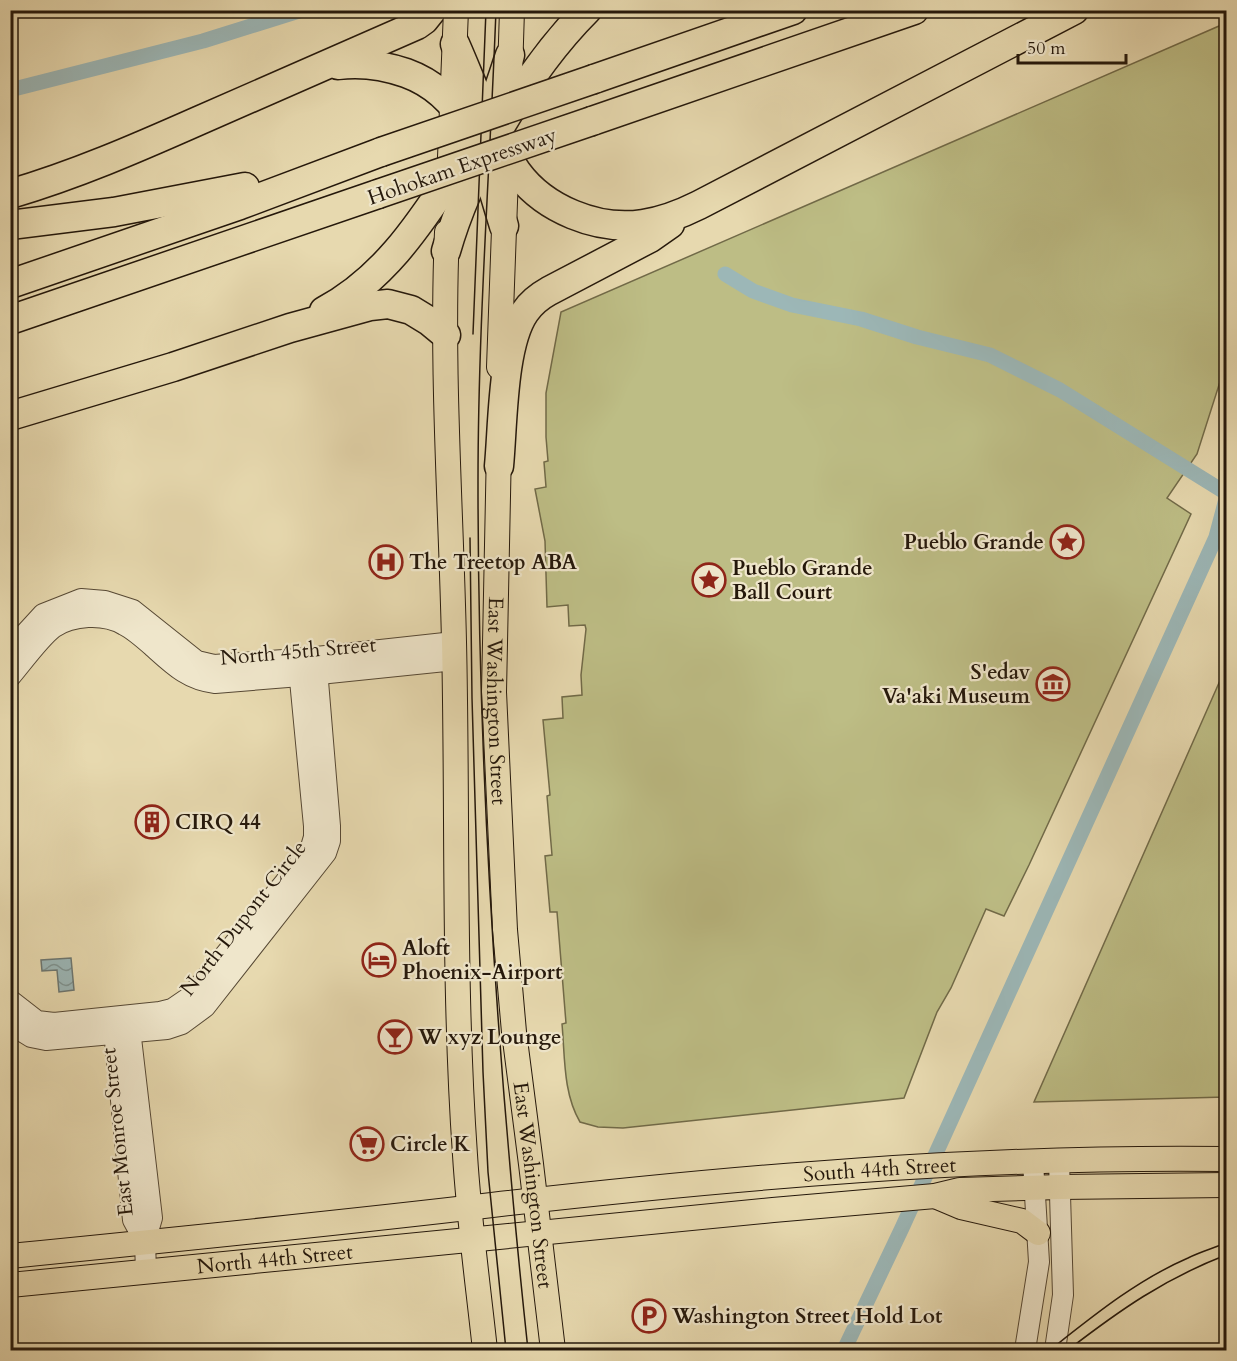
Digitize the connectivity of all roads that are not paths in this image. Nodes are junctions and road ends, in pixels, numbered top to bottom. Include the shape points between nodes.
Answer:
1 (432, 10) edge
2 (456, 10) edge
3 (512, 10) edge
4 (587, 10) edge
5 (793, 10) edge
6 (914, 10) edge
7 (1074, 10) edge
8 (455, 44) junction
9 (510, 55) joint
10 (321, 69) junction
11 (453, 102) junction
12 (492, 137) junction
13 (381, 152) junction
14 (449, 179) junction
15 (10, 194) edge
16 (699, 205) junction
17 (10, 225) edge
18 (504, 226) joint
19 (446, 251) junction
20 (10, 284) edge
21 (10, 320) edge
22 (290, 328) junction
23 (446, 335) junction
24 (10, 416) edge
25 (500, 466) junction
26 (10, 650) edge
27 (454, 651) junction
28 (308, 667) junction
29 (10, 677) edge
30 (10, 1000) edge
31 (10, 1024) edge
32 (121, 1025) junction
33 (1227, 1159) edge
34 (1059, 1161) junction
35 (1033, 1162) junction
36 (1227, 1185) edge
37 (1060, 1187) junction
38 (1035, 1188) junction
39 (935, 1196) junction
40 (535, 1200) junction
41 (470, 1208) junction
42 (539, 1233) junction
43 (1038, 1233) junction
44 (473, 1240) junction
45 (145, 1242) junction
46 (10, 1256) edge
47 (146, 1270) junction
48 (10, 1285) edge
49 (485, 1350) edge
50 (553, 1350) edge
51 (1024, 1350) edge
52 (1054, 1350) edge

1 - 10 highway via 417,25
2 - 8 main road, East Washington Street
3 - 9 main road
4 - 12 highway via 553,49
5 - 13 highway, Hohokam Expressway, bridge
6 - 21 highway, Hohokam Expressway, bridge
7 - 16 highway
8 - 11 main road, East Washington Street
8 - 12 highway
9 - 12 highway
10 - 11 highway via 348,64 383,66 423,81
10 - 15 highway via 100,162
11 - 12 highway via 471,130
11 - 14 main road, East Washington Street
12 - 14 highway
12 - 16 highway via 536,191 562,209 593,221 640,224 666,219
12 - 18 highway
12 - 19 highway
13 - 17 highway via 193,198
13 - 20 highway, Hohokam Expressway
14 - 19 main road, East Washington Street
14 - 22 highway via 404,245 373,276 329,308
16 - 25 highway via 650,238 549,291 524,313 510,352
18 - 25 main road, East Washington Street via 498,379
19 - 23 main road, East Washington Street
22 - 23 highway via 388,304 417,313
22 - 24 highway
23 - 27 main road, East Washington Street
25 - 40 main road, East Washington Street via 494,692 502,877 508,982
26 - 28 street, North 45th Street via 43,614 81,599 92,599 133,610 205,664
27 - 28 street, North 45th Street
27 - 41 main road, East Washington Street via 459,987 464,1153
28 - 29 street, North 45th Street via 215,683 196,680 124,625 82,617 52,629
28 - 32 street, North Dupont Circle via 330,826 326,854 198,1014 167,1029
30 - 32 street, North Dupont Circle via 37,1021
31 - 32 street, North Dupont Circle via 31,1037 46,1040
32 - 45 street, East Monroe Street via 152,1218
33 - 34 main road, South 44th Street
34 - 35 main road, South 44th Street
34 - 37 street
35 - 38 street
35 - 40 main road, South 44th Street via 897,1167
36 - 37 main road, South 44th Street
37 - 38 main road, South 44th Street
37 - 52 street via 1063,1295
38 - 39 main road, South 44th Street via 960,1190
38 - 43 street
39 - 42 main road, South 44th Street
39 - 43 main road via 961,1207 1022,1221
40 - 41 main road, North 44th Street
40 - 42 main road, East Washington Street
41 - 44 main road, East Washington Street
41 - 45 main road, North 44th Street
42 - 44 main road, North 44th Street
42 - 50 main road, East Washington Street
43 - 51 street via 1039,1262
44 - 47 main road, North 44th Street
44 - 49 main road, East Washington Street
45 - 46 main road, North 44th Street
45 - 47 street, East Monroe Street
47 - 48 main road, North 44th Street

